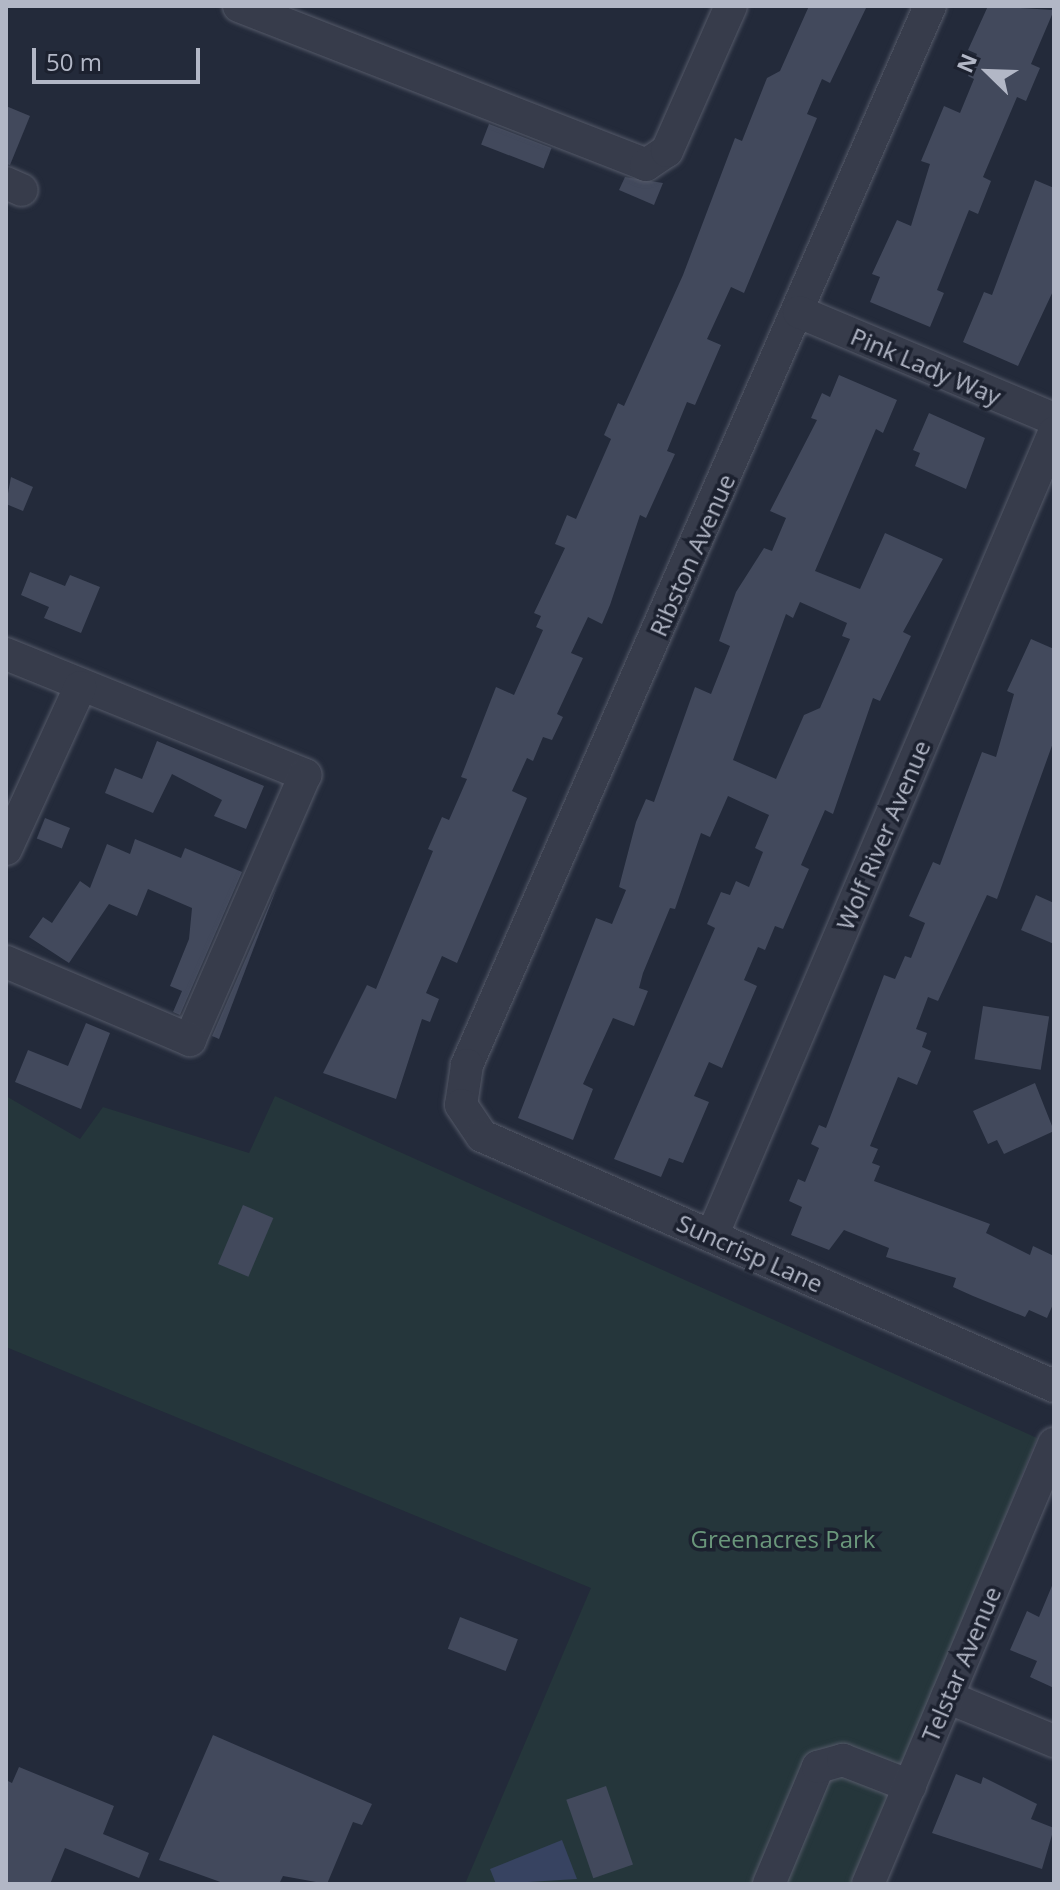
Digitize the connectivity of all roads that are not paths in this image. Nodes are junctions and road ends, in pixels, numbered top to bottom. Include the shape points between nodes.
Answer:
1 (239, 6) edge
2 (731, 6) edge
3 (930, 6) edge
4 (799, 312) junction
5 (1054, 419) edge
6 (1054, 433) edge
7 (6, 654) edge
8 (80, 687) junction
9 (6, 849) edge
10 (6, 962) edge
11 (461, 1105) joint
12 (712, 1236) junction
13 (1054, 1386) edge
14 (1054, 1444) edge
15 (947, 1697) junction
16 (1054, 1741) edge
17 (910, 1786) junction
18 (769, 1884) edge
19 (868, 1884) edge

1 - 2 street via 646,165 667,151
3 - 4 street, Ribston Avenue
4 - 5 street, Pink Lady Way
4 - 11 street, Ribston Avenue via 467,1065
6 - 12 street, Wolf River Avenue
7 - 8 street
8 - 9 street
8 - 10 street via 112,692 305,775 190,1040
11 - 12 street, Suncrisp Lane via 482,1136
12 - 13 street, Suncrisp Lane
14 - 15 street, Telstar Avenue
15 - 16 street
15 - 17 street, Telstar Avenue
17 - 18 street via 843,1760 818,1767
17 - 19 street, Telstar Avenue

